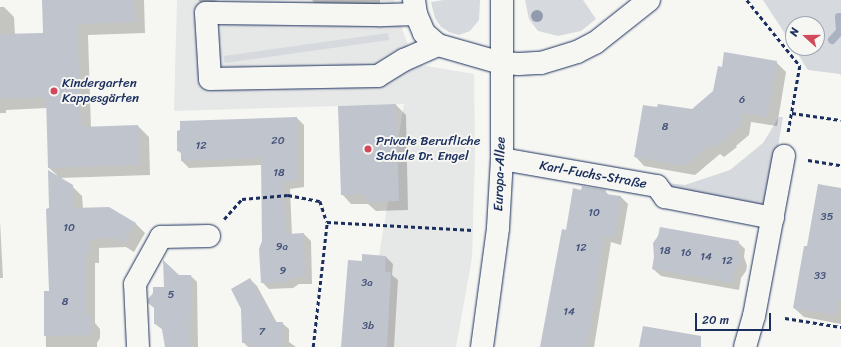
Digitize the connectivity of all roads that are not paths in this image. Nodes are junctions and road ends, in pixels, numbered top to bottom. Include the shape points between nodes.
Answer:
1 (502, 0) edge
2 (649, 0) edge
3 (415, 7) edge
4 (438, 45) junction
5 (501, 63) junction
6 (784, 156) road end
7 (502, 159) junction
8 (773, 218) junction
9 (209, 236) road end
10 (138, 347) edge
11 (482, 347) edge
12 (745, 347) edge

1 - 5 street, Europa-Allee
2 - 5 street via 595,43 577,52 541,63
3 - 4 street via 424,33
3 - 4 street via 372,15 206,13 210,79 378,76 404,60
4 - 5 street
5 - 7 street, Europa-Allee
6 - 8 street
7 - 8 street, Karl-Fuchs-Straße via 657,186 665,197
7 - 11 street, Europa-Allee via 498,228
8 - 12 street via 754,316
9 - 10 street via 161,237 135,284

